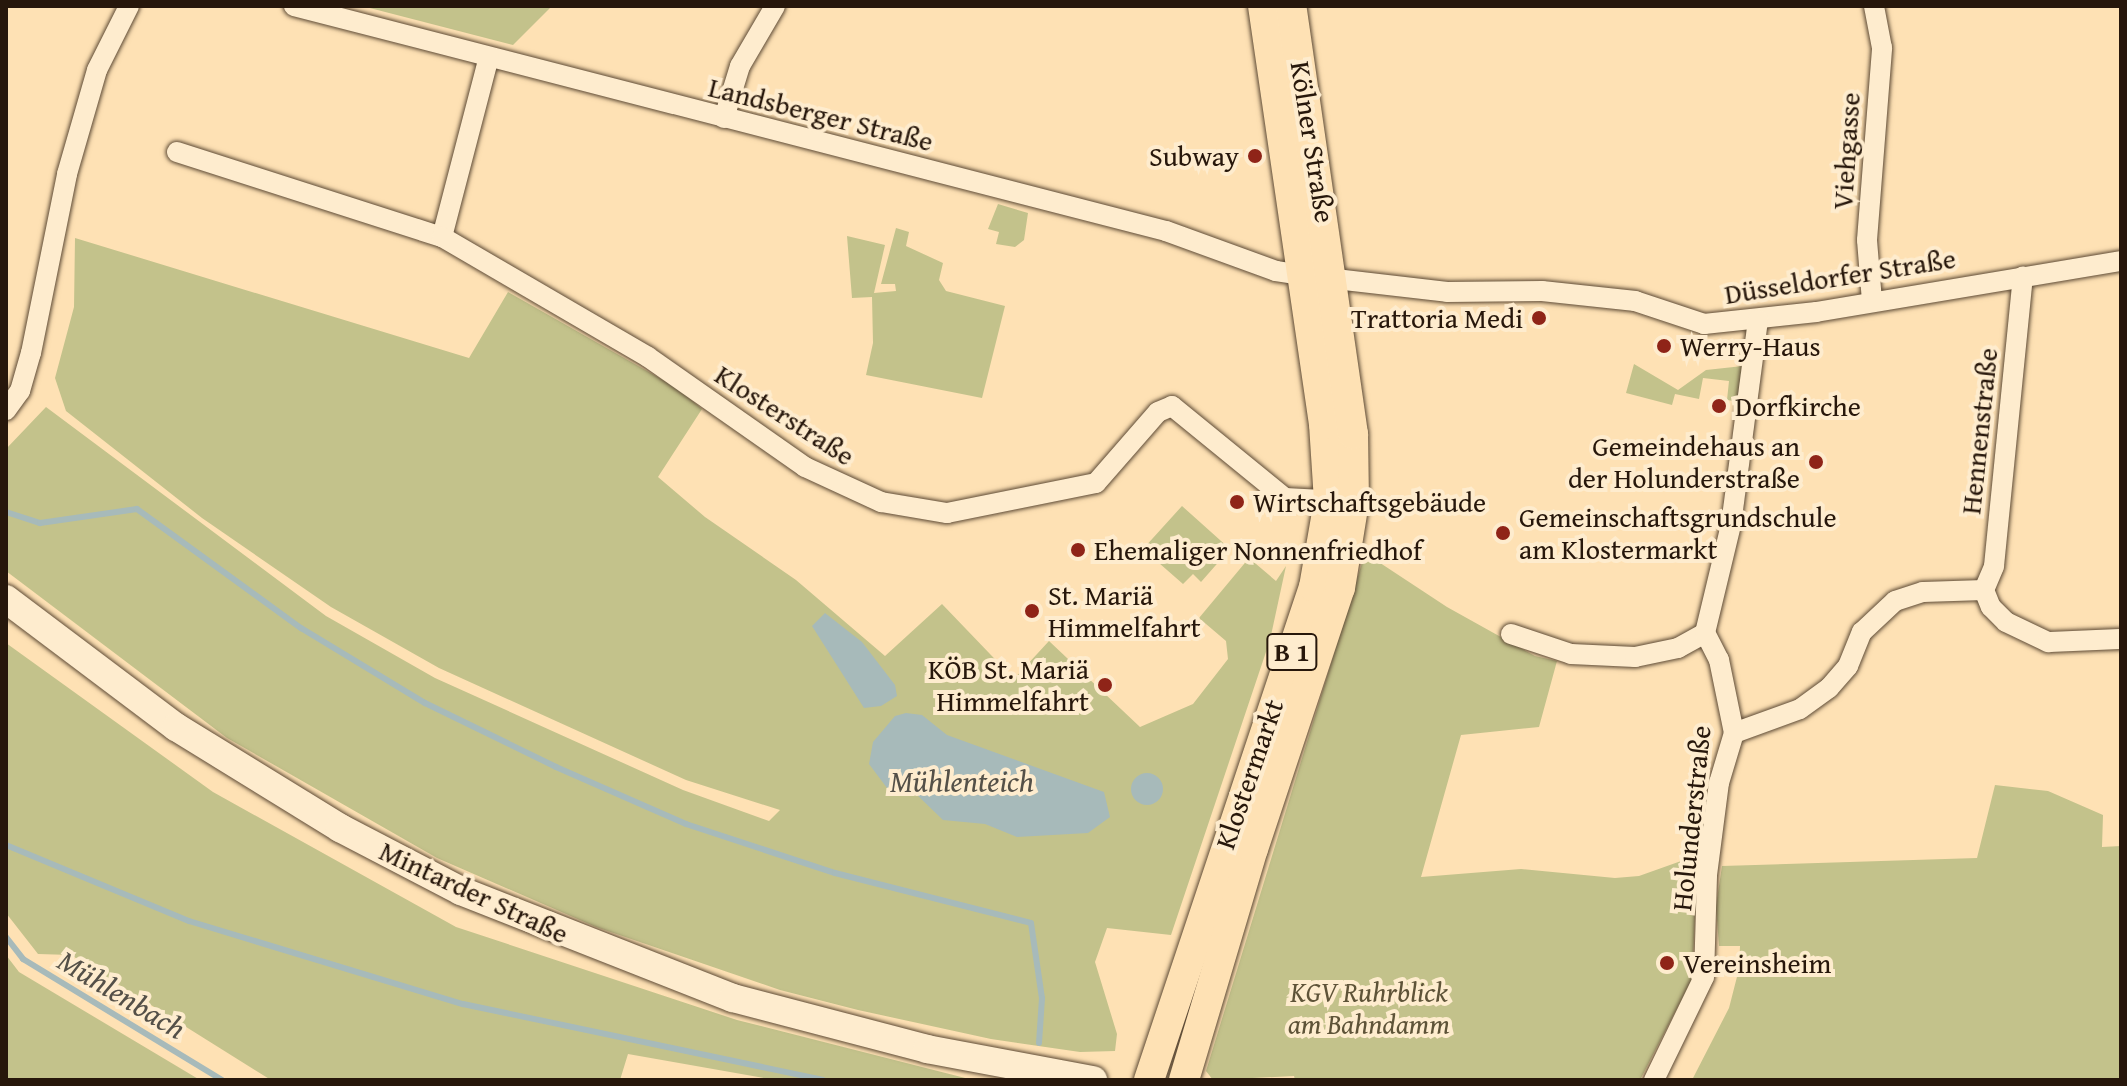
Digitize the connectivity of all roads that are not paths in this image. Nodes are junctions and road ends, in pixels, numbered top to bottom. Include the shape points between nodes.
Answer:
1 (129, 6) edge
2 (294, 6) edge
3 (775, 6) edge
4 (1263, 6) edge
5 (1291, 6) edge
6 (1874, 6) edge
7 (489, 57) junction
8 (724, 118) junction
9 (177, 152) dead end
10 (442, 237) junction
11 (2121, 261) edge
12 (1301, 275) junction
13 (2023, 276) junction
14 (1332, 279) junction
15 (1872, 301) junction
16 (1758, 320) junction
17 (6, 410) edge
18 (1342, 501) junction
19 (1984, 590) junction
20 (6, 599) edge
21 (1705, 633) junction
22 (1511, 634) dead end
23 (2121, 639) edge
24 (1734, 733) junction
25 (1000, 1064) junction
26 (1036, 1080) edge
27 (1093, 1080) edge
28 (1149, 1080) edge
29 (1184, 1080) edge
30 (1654, 1080) edge

1 - 17 street via 97,70 67,174 31,353 20,391
2 - 7 street, Landsberger Straße
3 - 8 street via 740,66
4 - 12 main road, Kölner Straße / B 1
5 - 14 main road, Kölner Straße / B 1
6 - 15 street, Viehgasse via 1882,48 1867,240
7 - 8 street, Landsberger Straße
7 - 10 street
8 - 12 street, Landsberger Straße via 1166,231
9 - 10 street, Klosterstraße
10 - 18 street, Klosterstraße via 648,357 805,467 881,502 947,513 1096,483 1158,412 1172,406 1285,498
11 - 13 street, Düsseldorfer Straße
12 - 14 street, Landsberger Straße
12 - 18 main road, Klostermarkt / B 1
13 - 15 street, Düsseldorfer Straße
13 - 19 street, Hennenstraße via 1994,566
14 - 16 street, Düsseldorfer Straße via 1447,292 1542,291 1621,300 1686,322
14 - 18 main road, Klostermarkt / B 1 via 1353,434
15 - 16 street, Düsseldorfer Straße
16 - 21 street via 1731,525
18 - 28 main road, Klostermarkt / B 1
18 - 29 main road, Klostermarkt / B 1 via 1340,588 1253,849
19 - 23 street via 2006,622 2048,642
19 - 24 street via 1923,592 1895,601 1862,632 1848,666 1829,688 1800,709
20 - 25 main road, Mintarder Straße via 176,727 340,828 461,891 733,998
21 - 22 street via 1678,648 1635,657 1571,654
21 - 24 street, Holunderstraße via 1719,660
24 - 30 street, Holunderstraße via 1719,783 1707,875 1704,977
25 - 26 main road, Mintarder Straße
25 - 27 main road, Mintarder Straße

